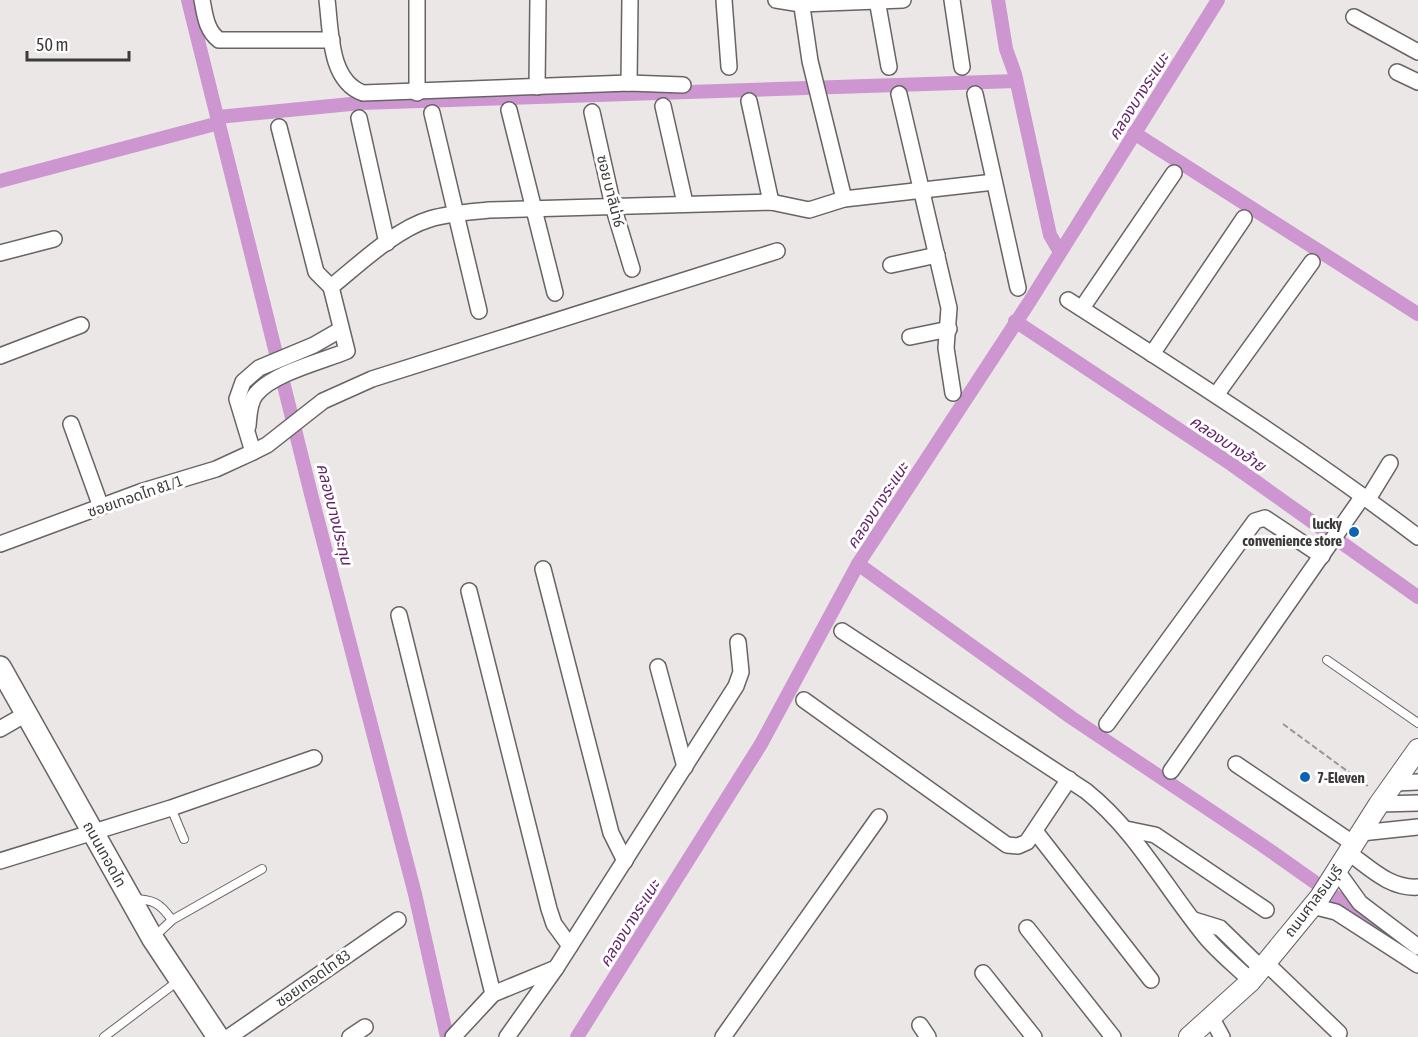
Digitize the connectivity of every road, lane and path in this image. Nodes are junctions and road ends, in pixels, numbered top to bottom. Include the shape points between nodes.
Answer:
1 (202, 0) edge
2 (327, 0) edge
3 (417, 0) edge
4 (538, 0) edge
5 (630, 0) edge
6 (724, 0) edge
7 (776, 0) edge
8 (903, 0) edge
9 (952, 0) edge
10 (877, 1) edge
11 (801, 2) edge
12 (1354, 17) dead end
13 (332, 40) junction
14 (1418, 52) edge
15 (889, 67) dead end
16 (962, 67) dead end
17 (729, 68) dead end
18 (1397, 72) dead end
19 (1418, 82) edge
20 (628, 83) junction
21 (683, 85) dead end
22 (537, 87) junction
23 (417, 93) junction
24 (900, 94) dead end
25 (975, 94) dead end
26 (749, 101) dead end
27 (663, 106) dead end
28 (509, 110) dead end
29 (592, 112) dead end
30 (432, 113) dead end
31 (359, 118) dead end
32 (279, 127) dead end
33 (1174, 173) dead end
34 (994, 182) junction
35 (922, 190) junction
36 (844, 199) junction
37 (771, 202) junction
38 (685, 203) junction
39 (613, 206) junction
40 (532, 209) junction
41 (456, 213) junction
42 (1244, 218) dead end
43 (54, 238) dead end
44 (387, 243) junction
45 (777, 251) dead end
46 (0, 253) edge
47 (937, 255) junction
48 (1312, 262) dead end
49 (891, 265) dead end
50 (632, 269) dead end
51 (331, 287) junction
52 (1018, 288) dead end
53 (555, 294) dead end
54 (1068, 300) dead end
55 (1082, 308) junction
56 (479, 310) dead end
57 (81, 325) dead end
58 (949, 329) junction
59 (340, 330) junction
60 (910, 337) dead end
61 (314, 345) junction
62 (1152, 354) junction
63 (0, 356) edge
64 (319, 362) junction
65 (953, 393) dead end
66 (1216, 395) junction
67 (71, 424) dead end
68 (246, 436) junction
69 (253, 452) junction
70 (1390, 463) dead end
71 (1365, 497) junction
72 (101, 507) junction
73 (1418, 537) edge
74 (0, 544) edge
75 (1322, 556) junction
76 (543, 569) dead end
77 (469, 591) dead end
78 (399, 615) dead end
79 (842, 631) dead end
80 (738, 642) dead end
81 (1327, 660) dead end
82 (0, 667) edge
83 (658, 667) dead end
84 (804, 700) dead end
85 (26, 714) junction
86 (1418, 723) edge
87 (1107, 724) dead end
88 (1283, 724) dead end
89 (0, 729) edge
90 (1418, 749) edge
91 (314, 758) dead end
92 (1236, 764) dead end
93 (685, 767) junction
94 (1171, 771) dead end
95 (1069, 779) junction
96 (1418, 782) edge
97 (1386, 795) junction
98 (1418, 803) edge
99 (171, 808) junction
100 (879, 817) dead end
101 (1418, 827) edge
102 (1126, 829) junction
103 (1035, 831) junction
104 (93, 832) junction
105 (184, 840) dead end
106 (1355, 843) junction
107 (0, 861) edge
108 (625, 861) junction
109 (262, 869) dead end
110 (1418, 887) edge
111 (1324, 889) junction
112 (131, 899) junction
113 (1266, 910) dead end
114 (172, 920) junction
115 (398, 920) dead end
116 (1027, 928) dead end
117 (153, 939) junction
118 (570, 946) junction
119 (1418, 947) edge
120 (1418, 965) edge
121 (556, 968) junction
122 (1259, 971) junction
123 (983, 973) dead end
124 (1151, 980) dead end
125 (178, 981) junction
126 (493, 994) junction
127 (1211, 1017) junction
128 (365, 1027) dead end
129 (1339, 1033) dead end
130 (1032, 1036) edge
131 (104, 1037) edge
132 (218, 1037) edge
133 (229, 1037) edge
134 (350, 1037) edge
135 (453, 1037) edge
136 (507, 1037) edge
137 (723, 1037) edge
138 (1113, 1037) edge
139 (1189, 1037) edge
140 (1222, 1037) edge

1 - 13 street via 211,34 219,40
2 - 13 street
3 - 23 street
4 - 22 street
5 - 20 street
6 - 17 street
7 - 11 street
8 - 10 street
9 - 16 street
10 - 11 street
10 - 15 street
11 - 36 street via 810,61
12 - 14 street
13 - 23 street via 343,78 352,89 363,93
18 - 19 street
20 - 21 street
20 - 22 street
22 - 23 street
24 - 35 street
25 - 34 street
26 - 37 street
27 - 38 street
28 - 40 street
29 - 39 street, ซอย บาลีน่า6
30 - 41 street
31 - 44 street
32 - 51 street via 316,272
33 - 55 street
34 - 35 street
34 - 52 street
35 - 36 street
35 - 47 street
36 - 37 street via 809,210
37 - 38 street
38 - 39 street
39 - 40 street
39 - 50 street, ซอย บาลีน่า6
40 - 41 street
40 - 53 street
41 - 44 street via 414,225
41 - 56 street
42 - 62 street
43 - 46 street
44 - 51 street
45 - 69 street, ซอยเทอดไท 81/1 via 372,379 323,401
47 - 49 street
47 - 58 street via 949,308
48 - 66 street
51 - 59 street
54 - 55 street
55 - 62 street
57 - 63 street
58 - 60 street
58 - 65 street via 946,359
59 - 61 street
59 - 64 street via 347,351
61 - 64 street
61 - 68 street via 259,368 243,382 237,399
62 - 66 street
64 - 68 street via 299,368 256,393
66 - 71 street
67 - 72 street
68 - 69 street
69 - 72 street, ซอยเทอดไท 81/1 via 216,469
70 - 71 street
71 - 73 street
71 - 75 street
72 - 74 street, ซอยเทอดไท 81/1
75 - 87 street via 1265,518 1255,521
75 - 94 street
76 - 108 street via 611,833
77 - 118 street via 551,917
78 - 126 street
79 - 95 street
80 - 93 street via 741,678
81 - 86 lane
82 - 85 main road, ถนนเทอดไท
83 - 93 street
84 - 103 street via 1007,845 1027,842
85 - 89 street
85 - 104 main road, ถนนเทอดไท
88 - 97 path
90 - 97 street, ถนนศาลธนบุรี
91 - 99 street
92 - 106 street
93 - 108 street
95 - 102 street via 1108,808
95 - 103 street
96 - 97 street
97 - 98 street
97 - 106 street, ถนนศาลธนบุรี
99 - 104 street
99 - 105 lane
100 - 137 street
101 - 106 street
102 - 113 street via 1155,835
102 - 122 street via 1205,936
103 - 124 street
104 - 107 street
104 - 112 main road, ถนนเทอดไท
106 - 110 street via 1389,882
106 - 111 street, ถนนศาลธนบุรี
108 - 118 street
109 - 114 lane
111 - 119 street via 1360,903
111 - 120 street via 1336,912
111 - 122 street, ถนนศาลธนบุรี
112 - 114 lane via 157,902
112 - 117 main road, ถนนเทอดไท
114 - 117 lane
115 - 133 street, ซอยเทอดไท 83
116 - 138 street
117 - 125 main road, ถนนเทอดไท
118 - 121 street
121 - 126 street
121 - 136 street
122 - 127 street, ถนนศาลธนบุรี
122 - 129 street
123 - 130 street
125 - 131 lane
125 - 132 main road, ถนนเทอดไท
126 - 135 street
127 - 139 street, ถนนศาลธนบุรี
127 - 140 street
128 - 134 street

